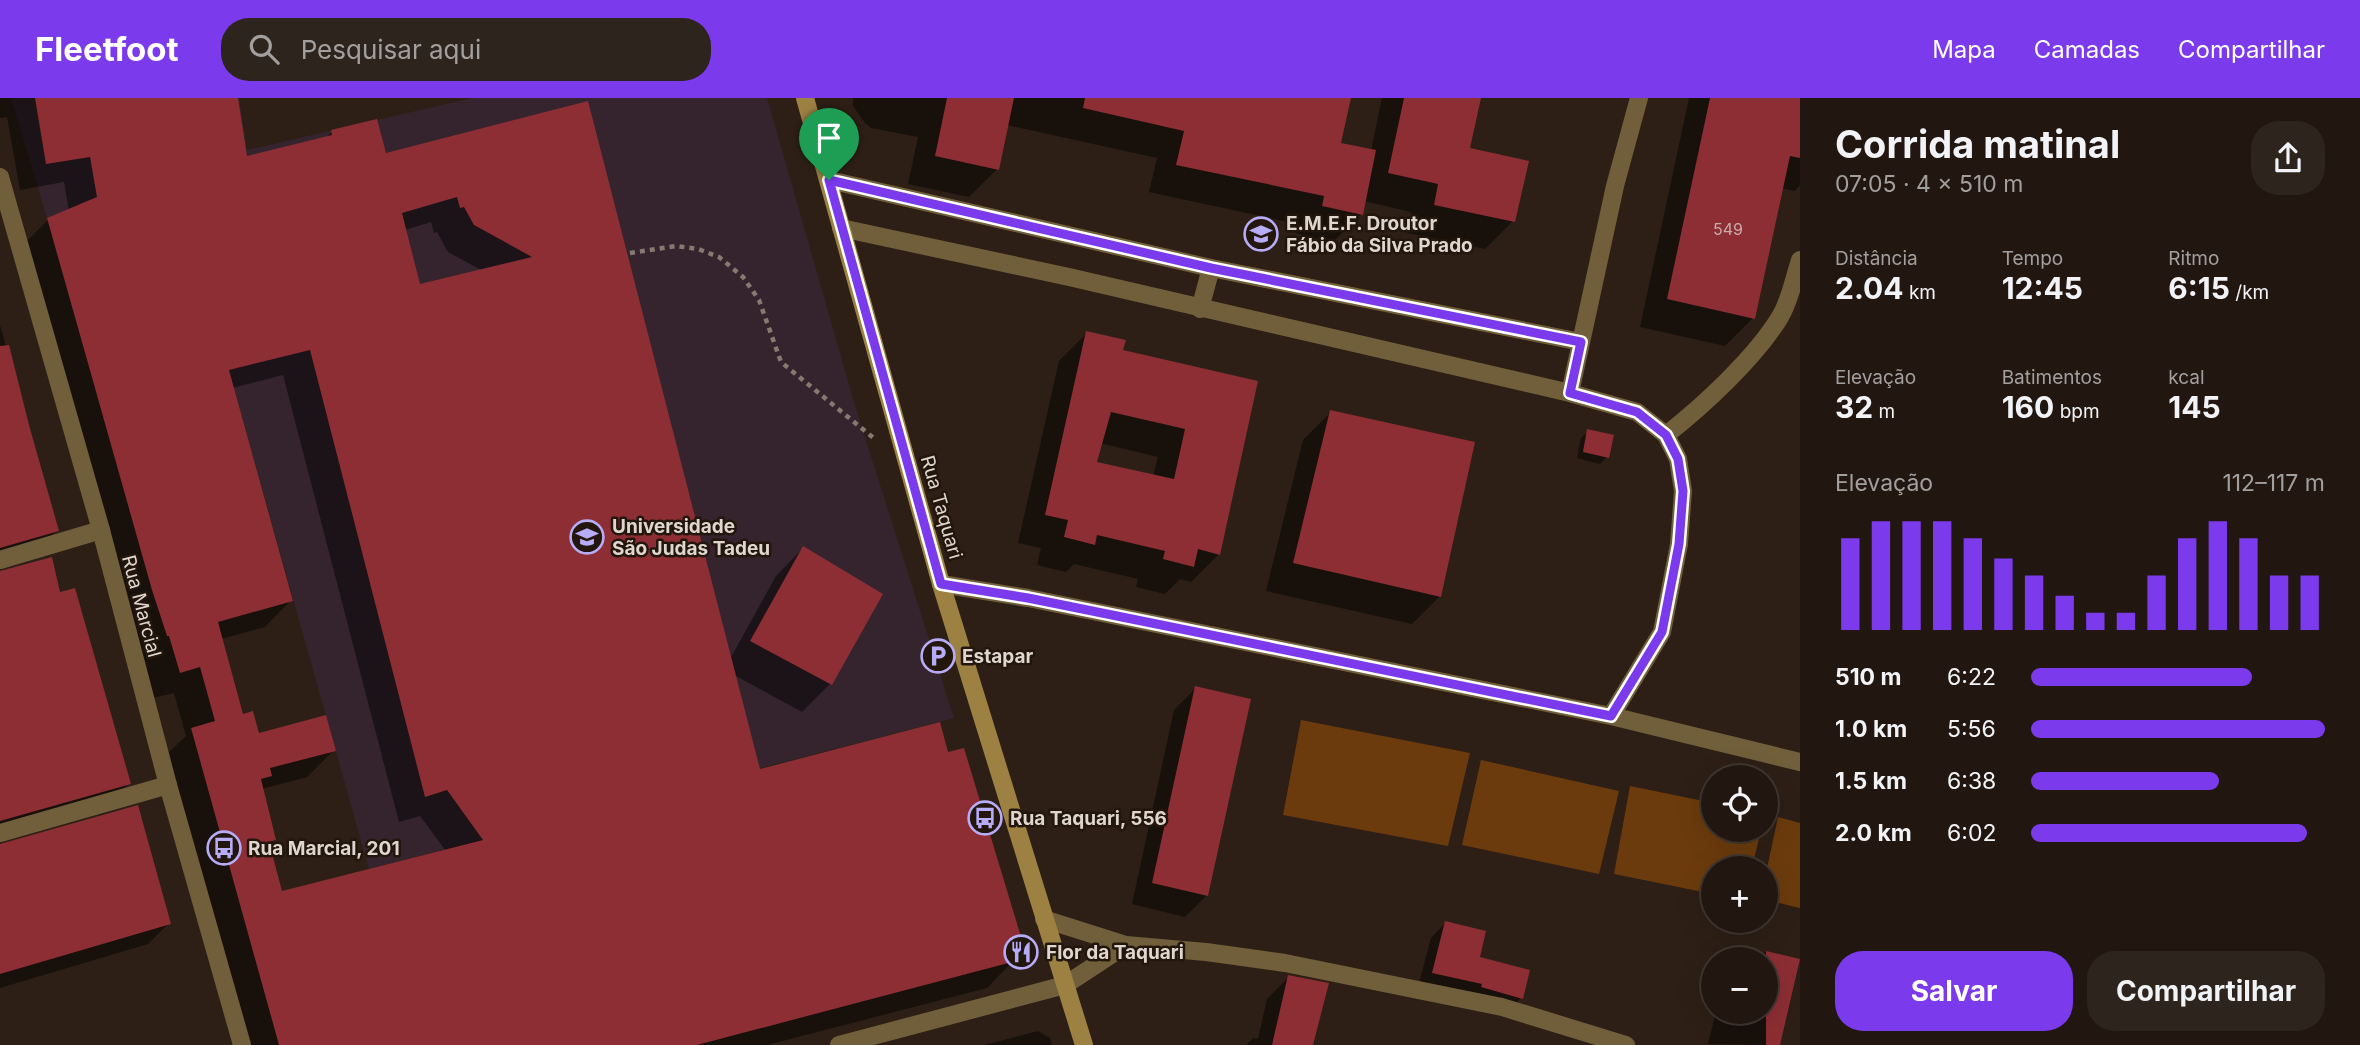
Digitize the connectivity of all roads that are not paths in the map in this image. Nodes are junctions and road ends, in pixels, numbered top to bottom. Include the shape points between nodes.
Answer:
1 (804, 98) edge
2 (1639, 98) edge
3 (0, 177) edge
4 (829, 180) junction
5 (841, 228) junction
6 (1800, 260) edge
7 (1211, 268) junction
8 (1200, 309) junction
9 (1581, 342) junction
10 (1570, 393) junction
11 (1666, 435) junction
12 (101, 530) junction
13 (0, 560) edge
14 (941, 584) junction
15 (1611, 716) junction
16 (1800, 762) edge
17 (168, 785) junction
18 (0, 833) edge
19 (1044, 919) junction
20 (1126, 945) junction
21 (1065, 985) junction
22 (242, 1045) edge
23 (839, 1045) edge
24 (1084, 1045) edge
25 (1626, 1045) edge

1 - 4 main road, Rua Taquari
2 - 9 street
3 - 12 street, Rua Marcial
4 - 5 main road, Rua Taquari
4 - 7 street
5 - 8 street
5 - 14 main road, Rua Taquari
6 - 11 street via 1781,316 1740,366
7 - 8 street
7 - 9 street
8 - 10 street
9 - 10 street
10 - 11 street via 1637,412
11 - 15 street via 1678,459 1683,491 1679,544 1662,632
12 - 13 street
12 - 17 street, Rua Marcial
14 - 15 street
14 - 19 main road, Rua Taquari
15 - 16 street
17 - 18 street
17 - 22 street, Rua Marcial
19 - 20 street
19 - 21 main road, Rua Taquari
20 - 21 street
20 - 25 street via 1244,957 1384,982 1502,1007
21 - 23 street
21 - 24 main road, Rua Taquari

